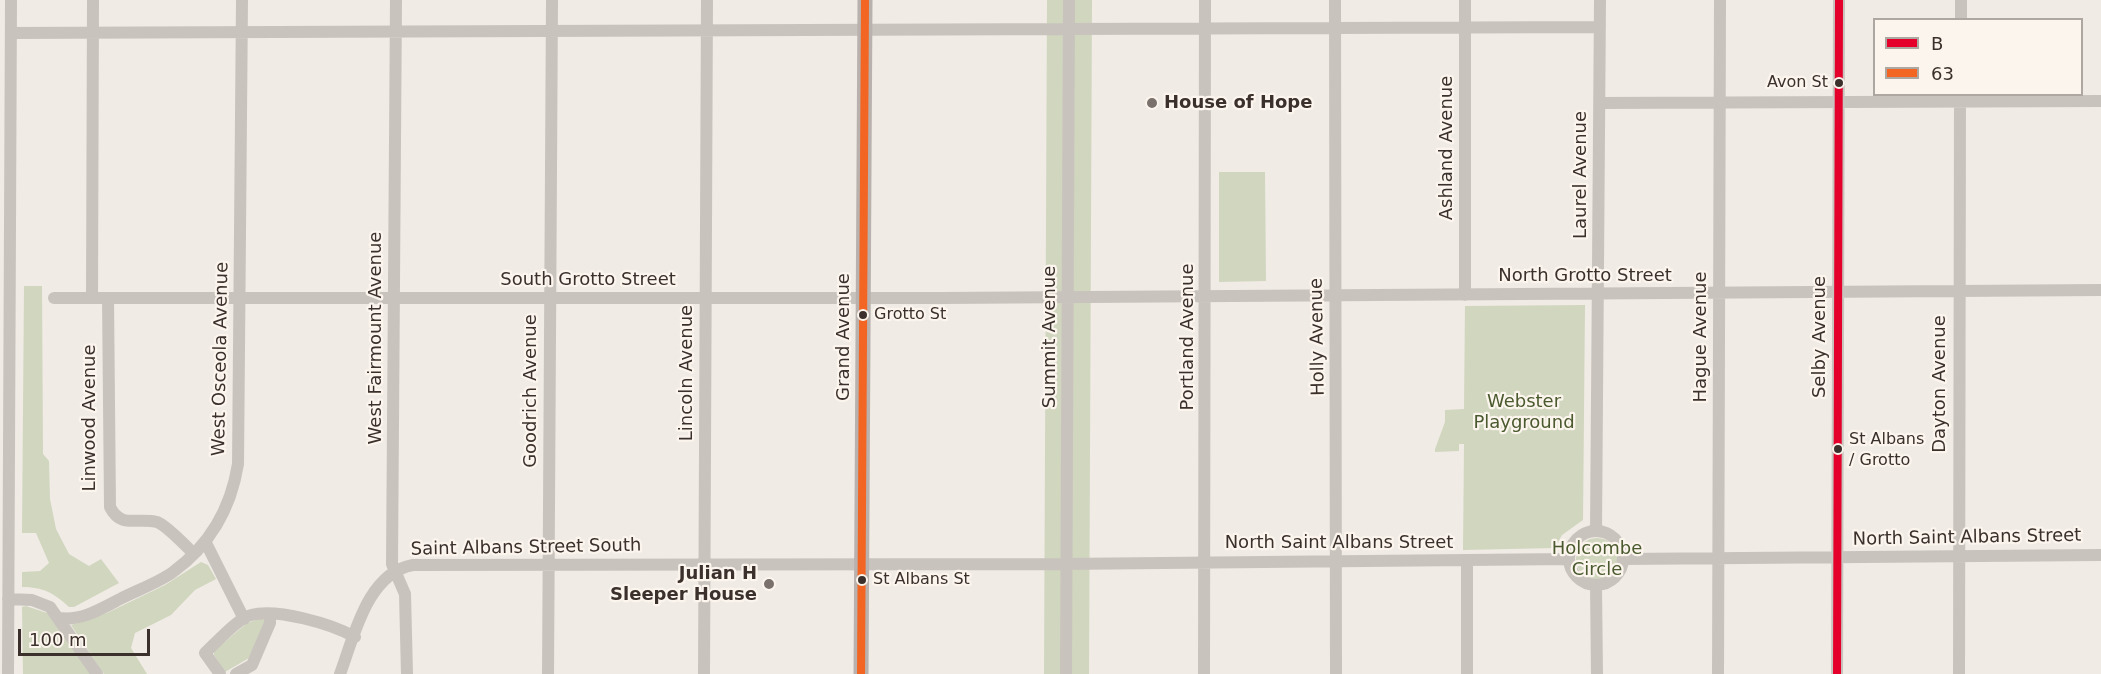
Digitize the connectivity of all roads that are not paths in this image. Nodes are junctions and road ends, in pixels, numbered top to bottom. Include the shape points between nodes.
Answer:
1 (11, 0) edge
2 (93, 0) edge
3 (242, 0) edge
4 (396, 0) edge
5 (552, 0) edge
6 (706, 0) edge
7 (865, 0) edge
8 (1069, 0) edge
9 (1205, 0) edge
10 (1335, 0) edge
11 (1465, 0) edge
12 (1600, 0) edge
13 (1720, 0) edge
14 (1839, 0) edge
15 (1961, 0) edge
16 (1961, 18) edge
17 (1600, 27) junction
18 (1465, 28) junction
19 (1335, 29) junction
20 (1205, 30) junction
21 (706, 31) junction
22 (865, 31) junction
23 (1069, 31) junction
24 (396, 32) junction
25 (11, 33) junction
26 (92, 33) junction
27 (241, 33) junction
28 (552, 33) junction
29 (1960, 98) edge
30 (2101, 101) edge
31 (1839, 102) junction
32 (1600, 103) junction
33 (1720, 103) junction
34 (2101, 290) edge
35 (1838, 291) junction
36 (1959, 291) junction
37 (1719, 293) junction
38 (1599, 294) junction
39 (1465, 295) junction
40 (1336, 296) junction
41 (550, 297) junction
42 (705, 297) junction
43 (864, 297) junction
44 (1068, 297) junction
45 (1206, 297) junction
46 (54, 298) dead end
47 (92, 298) junction
48 (108, 298) junction
49 (395, 298) junction
50 (239, 299) junction
51 (4, 514) edge
52 (1596, 531) junction
53 (205, 541) junction
54 (194, 554) junction
55 (2101, 555) edge
56 (1958, 556) junction
57 (1838, 557) junction
58 (1718, 558) junction
59 (1568, 559) junction
60 (1623, 559) junction
61 (1467, 561) junction
62 (1205, 562) junction
63 (1336, 562) junction
64 (705, 563) junction
65 (548, 564) junction
66 (862, 564) junction
67 (1067, 564) junction
68 (395, 572) junction
69 (1596, 585) junction
70 (8, 599) junction
71 (270, 614) junction
72 (60, 618) junction
73 (244, 618) junction
74 (355, 637) junction
75 (8, 674) edge
76 (97, 674) edge
77 (220, 674) edge
78 (236, 674) edge
79 (340, 674) edge
80 (407, 674) edge
81 (548, 674) edge
82 (704, 674) edge
83 (861, 674) edge
84 (1066, 674) edge
85 (1204, 674) edge
86 (1336, 674) edge
87 (1467, 674) edge
88 (1597, 674) edge
89 (1718, 674) edge
90 (1838, 674) edge
91 (1959, 674) edge

1 - 25 street
2 - 26 street
3 - 27 street, West Osceola Avenue
4 - 24 street, West Fairmount Avenue
5 - 28 street, Goodrich Avenue
6 - 21 street, Lincoln Avenue
7 - 22 main road, Grand Avenue
8 - 23 street, Summit Avenue
9 - 20 street, Portland Avenue
10 - 19 street, Holly Avenue
11 - 18 street, Ashland Avenue
12 - 17 street, Laurel Avenue
13 - 33 street, Hague Avenue
14 - 31 street, Selby Avenue
15 - 16 street
17 - 18 street
17 - 32 street, Laurel Avenue
18 - 19 street
18 - 39 street, Ashland Avenue
19 - 20 street
19 - 40 street, Holly Avenue
20 - 23 street
20 - 45 street, Portland Avenue
21 - 22 street
21 - 28 street
21 - 42 street, Lincoln Avenue
22 - 23 street
22 - 43 main road, Grand Avenue
23 - 44 street, Summit Avenue
24 - 27 street
24 - 28 street
24 - 49 street, West Fairmount Avenue
25 - 26 street
25 - 51 street
26 - 27 street
26 - 47 street
27 - 50 street, West Osceola Avenue
28 - 41 street, Goodrich Avenue
29 - 30 street
29 - 31 street
29 - 36 street, Dayton Avenue
31 - 33 street
31 - 35 street, Selby Avenue
32 - 33 street
32 - 38 street, Laurel Avenue
33 - 37 street, Hague Avenue
34 - 36 street, North Grotto Street
35 - 36 street, North Grotto Street
35 - 37 street, North Grotto Street
35 - 57 street, Selby Avenue
36 - 56 street, Dayton Avenue
37 - 38 street, North Grotto Street
37 - 58 street, Hague Avenue
38 - 39 street, North Grotto Street
38 - 52 street, Laurel Avenue
39 - 40 street, North Grotto Street
40 - 45 street, North Grotto Street
40 - 63 street, Holly Avenue
41 - 42 street, South Grotto Street
41 - 49 street, South Grotto Street
41 - 65 street, Goodrich Avenue
42 - 43 street, South Grotto Street
42 - 64 street, Lincoln Avenue
43 - 44 street, South Grotto Street
43 - 66 main road, Grand Avenue
44 - 45 street, North Grotto Street
44 - 67 street, Summit Avenue
45 - 62 street, Portland Avenue
46 - 47 street
47 - 48 street, South Grotto Street
48 - 50 street, South Grotto Street
48 - 54 street, Linwood Avenue via 110,507 125,522 160,524
49 - 50 street, South Grotto Street
49 - 68 street, West Fairmount Avenue
50 - 53 street, West Osceola Avenue via 238,464 223,517
51 - 70 street
52 - 59 street via 1574,542
52 - 60 street via 1615,540
53 - 54 street, West Osceola Avenue
53 - 73 street
54 - 72 street, West Osceola Avenue via 172,573 99,610
55 - 56 street, North Saint Albans Street
56 - 57 street, North Saint Albans Street
56 - 91 street, Dayton Avenue
57 - 58 street, North Saint Albans Street
57 - 90 street, Selby Avenue
58 - 60 street, North Saint Albans Street
58 - 89 street, Hague Avenue
59 - 61 street, North Saint Albans Street
59 - 69 street via 1578,580
60 - 69 street via 1621,570 1611,582
61 - 63 street, North Saint Albans Street
61 - 87 street
62 - 63 street, North Saint Albans Street
62 - 67 street, North Saint Albans Street
62 - 85 street, Portland Avenue
63 - 86 street, Holly Avenue
64 - 65 street, Saint Albans Street South
64 - 66 street, Saint Albans Street South
64 - 82 street, Lincoln Avenue
65 - 68 street, Saint Albans Street South via 413,565
65 - 81 street, Goodrich Avenue
66 - 67 street, North Saint Albans Street
66 - 83 main road, Grand Avenue
67 - 84 street, Summit Avenue
68 - 74 street, Saint Albans Street South via 374,592
68 - 80 street, West Fairmount Avenue via 405,594
69 - 88 street
70 - 72 street via 43,603
70 - 75 street
71 - 73 street
71 - 74 street via 340,629
71 - 78 street via 270,623 252,664
72 - 76 street
73 - 77 street via 205,653
74 - 79 street, Saint Albans Street South

